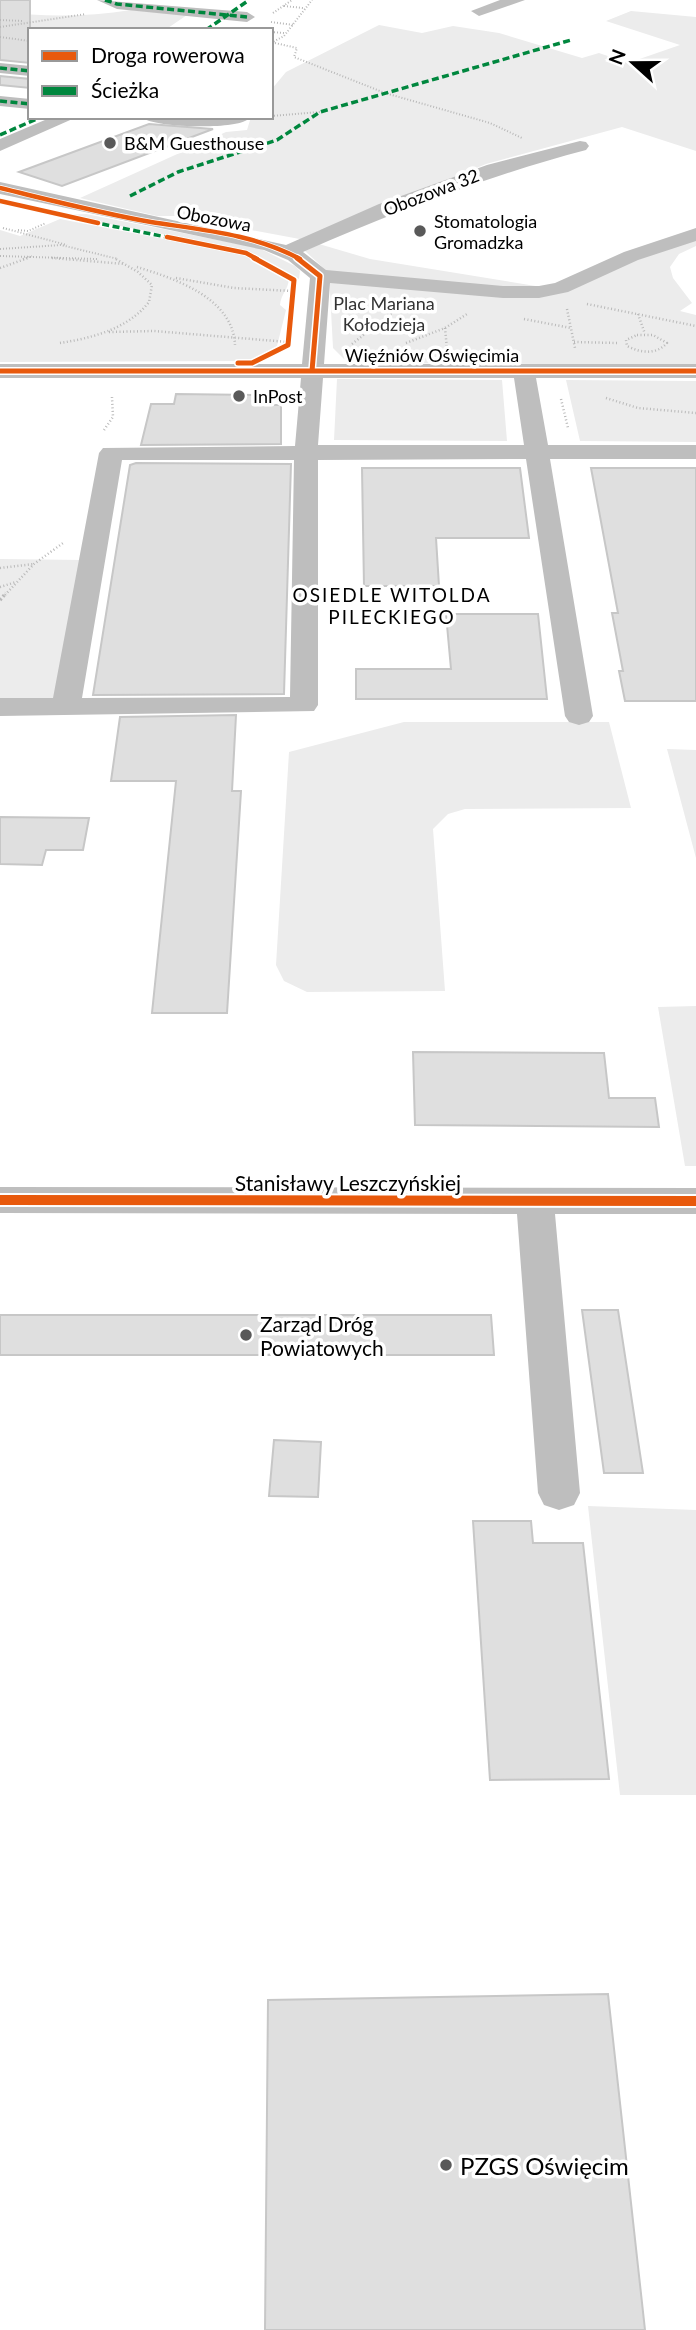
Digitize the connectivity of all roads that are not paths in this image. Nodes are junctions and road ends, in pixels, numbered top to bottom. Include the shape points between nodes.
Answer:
1 (105, 0) edge
2 (517, 0) edge
3 (479, 11) dead end
4 (232, 28) edge
5 (0, 68) edge
6 (28, 71) edge
7 (0, 101) edge
8 (28, 104) edge
9 (63, 119) edge
10 (174, 119) edge
11 (239, 119) dead end
12 (0, 146) edge
13 (580, 146) dead end
14 (0, 188) edge
15 (64, 204) junction
16 (1, 223) edge
17 (696, 234) edge
18 (286, 252) junction
19 (320, 276) junction
20 (696, 370) edge
21 (0, 371) edge
22 (312, 371) junction
23 (524, 371) junction
24 (306, 452) junction
25 (537, 452) junction
26 (696, 452) edge
27 (66, 706) junction
28 (0, 707) edge
29 (579, 716) dead end
30 (0, 1200) edge
31 (535, 1200) junction
32 (696, 1201) edge
33 (559, 1493) dead end

1 - 4 street via 257,15
2 - 3 street
5 - 6 street
7 - 8 street
9 - 12 street
10 - 11 street
13 - 18 street, Obozowa 32 via 494,169 386,208
14 - 15 street, Obozowa
15 - 16 street
15 - 18 street, Obozowa
17 - 19 street via 631,256 561,288 538,292
18 - 19 street, Obozowa
19 - 22 street
20 - 23 street, Więźniów Oświęcimia
21 - 22 street, Więźniów Oświęcimia
22 - 23 street, Więźniów Oświęcimia
22 - 24 street
23 - 25 street
24 - 25 street
24 - 27 street via 111,453
24 - 27 street via 304,705
25 - 26 street
25 - 29 street
27 - 28 street
30 - 31 street, Stanisławy Leszczyńskiej
31 - 32 street, Stanisławy Leszczyńskiej
31 - 33 street

